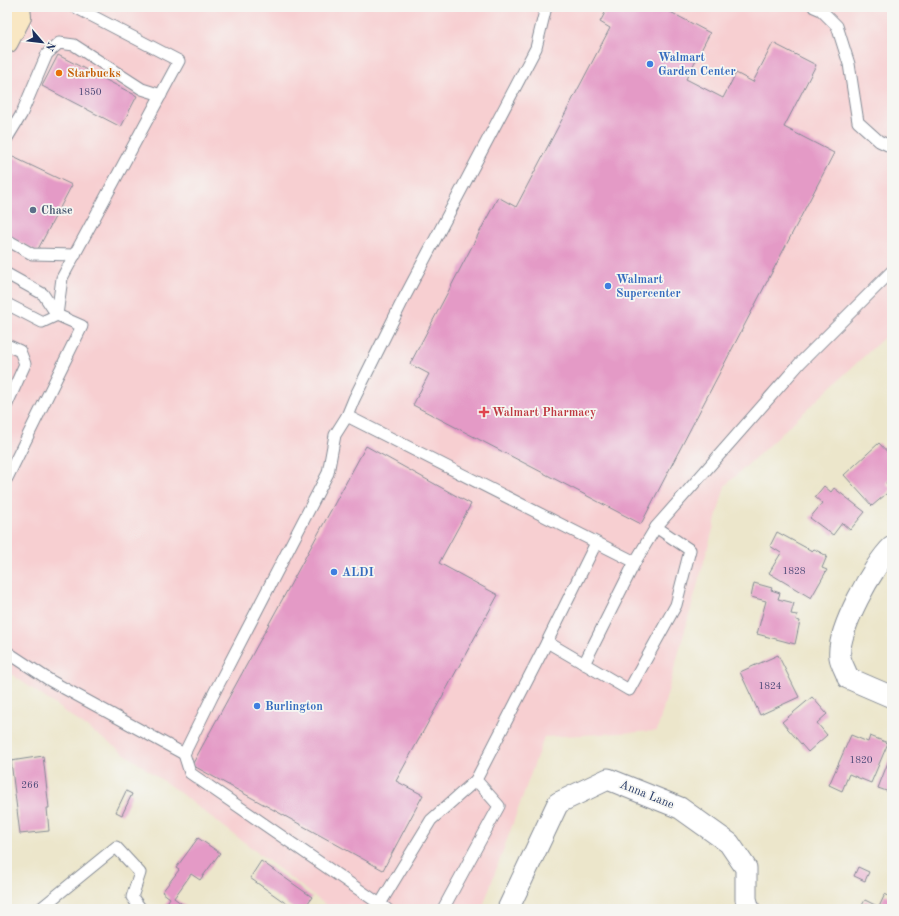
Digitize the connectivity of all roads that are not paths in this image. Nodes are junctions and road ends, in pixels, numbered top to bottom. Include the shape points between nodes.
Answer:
1 (19, 7) edge
2 (75, 7) edge
3 (546, 7) edge
4 (814, 7) edge
5 (7, 42) edge
6 (161, 95) junction
7 (7, 138) edge
8 (892, 147) edge
9 (7, 240) edge
10 (75, 255) junction
11 (892, 271) edge
12 (7, 274) edge
13 (7, 304) edge
14 (57, 315) junction
15 (7, 345) edge
16 (7, 404) edge
17 (348, 416) junction
18 (7, 478) edge
19 (656, 527) junction
20 (596, 543) junction
21 (892, 546) edge
22 (635, 562) junction
23 (547, 642) junction
24 (7, 652) edge
25 (584, 664) junction
26 (892, 697) edge
27 (184, 754) junction
28 (476, 780) junction
29 (384, 907) edge
30 (40, 909) edge
31 (142, 909) edge
32 (443, 909) edge
33 (508, 909) edge
34 (749, 909) edge

1 - 5 street via 20,17
2 - 6 lane via 179,61
3 - 17 lane via 536,48 401,304
4 - 8 lane via 821,10 837,26 849,64 858,122 879,141
6 - 7 lane via 142,90 74,46 59,44 47,54 21,115
6 - 10 lane
9 - 10 lane via 32,254
10 - 14 lane via 62,278
11 - 19 lane via 800,363
12 - 14 lane via 44,294
13 - 14 lane via 42,322
14 - 18 lane via 82,326
15 - 16 lane via 20,351 25,364
17 - 20 lane
17 - 27 lane via 335,435 328,473
19 - 22 lane
19 - 25 lane via 690,550 676,605 629,690
20 - 22 lane
20 - 23 lane
21 - 26 street via 864,586 842,635 840,657 848,678
22 - 25 lane
23 - 25 lane
23 - 28 lane
24 - 27 lane via 50,681
27 - 29 lane via 190,773
28 - 29 lane via 431,820
28 - 32 lane via 499,806
30 - 31 lane via 116,847 140,873 132,896
33 - 34 street, Anna Lane via 558,804 608,779 680,808 729,843 746,868 746,899

